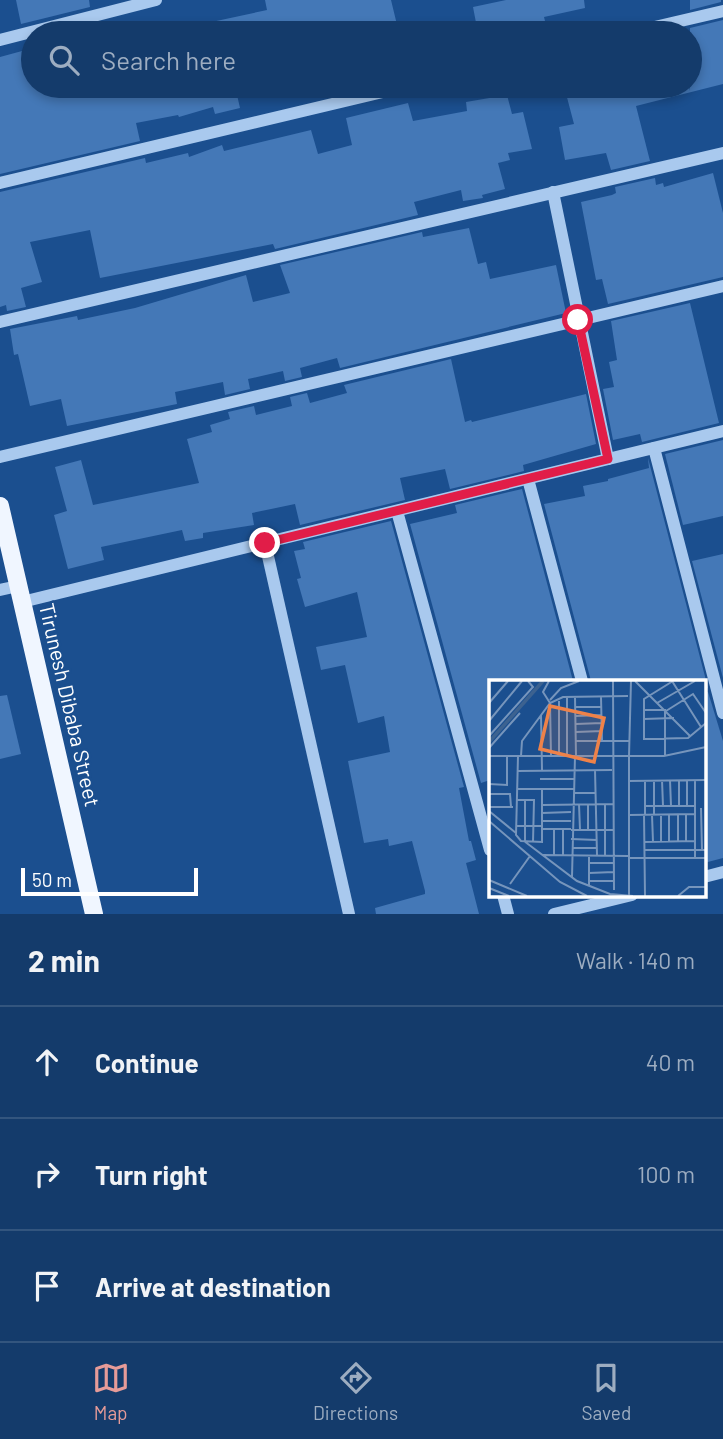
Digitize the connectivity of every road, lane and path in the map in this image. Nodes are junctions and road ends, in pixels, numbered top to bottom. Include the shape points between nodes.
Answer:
1 (156, 0) edge
2 (723, 11) edge
3 (74, 21) edge
4 (680, 21) edge
5 (21, 35) edge
6 (0, 40) edge
7 (358, 98) edge
8 (723, 153) edge
9 (0, 183) edge
10 (553, 192) junction
11 (723, 286) edge
12 (578, 320) junction
13 (0, 322) edge
14 (723, 431) edge
15 (654, 448) junction
16 (0, 457) edge
17 (608, 459) junction
18 (528, 479) junction
19 (0, 506) edge
20 (397, 511) junction
21 (265, 543) junction
22 (0, 590) edge
23 (20, 594) junction
24 (582, 680) edge
25 (723, 713) edge
26 (489, 846) edge
27 (723, 872) edge
28 (706, 876) edge
29 (504, 897) edge
30 (624, 897) edge
31 (94, 914) edge
32 (349, 914) edge
33 (508, 914) edge
34 (554, 914) edge

1 - 3 street
2 - 4 street
5 - 6 street
7 - 9 street
8 - 10 street
10 - 12 street
10 - 13 street
11 - 12 street
12 - 16 street
12 - 17 street
14 - 15 street
15 - 17 street
15 - 25 street
17 - 18 street
18 - 20 street
18 - 24 street
19 - 23 main road, Tirunesh Dibaba Street
20 - 21 street
20 - 26 street
21 - 23 street
21 - 32 street
22 - 23 street
23 - 31 main road, Tirunesh Dibaba Street
27 - 28 street
29 - 33 street
30 - 34 street

